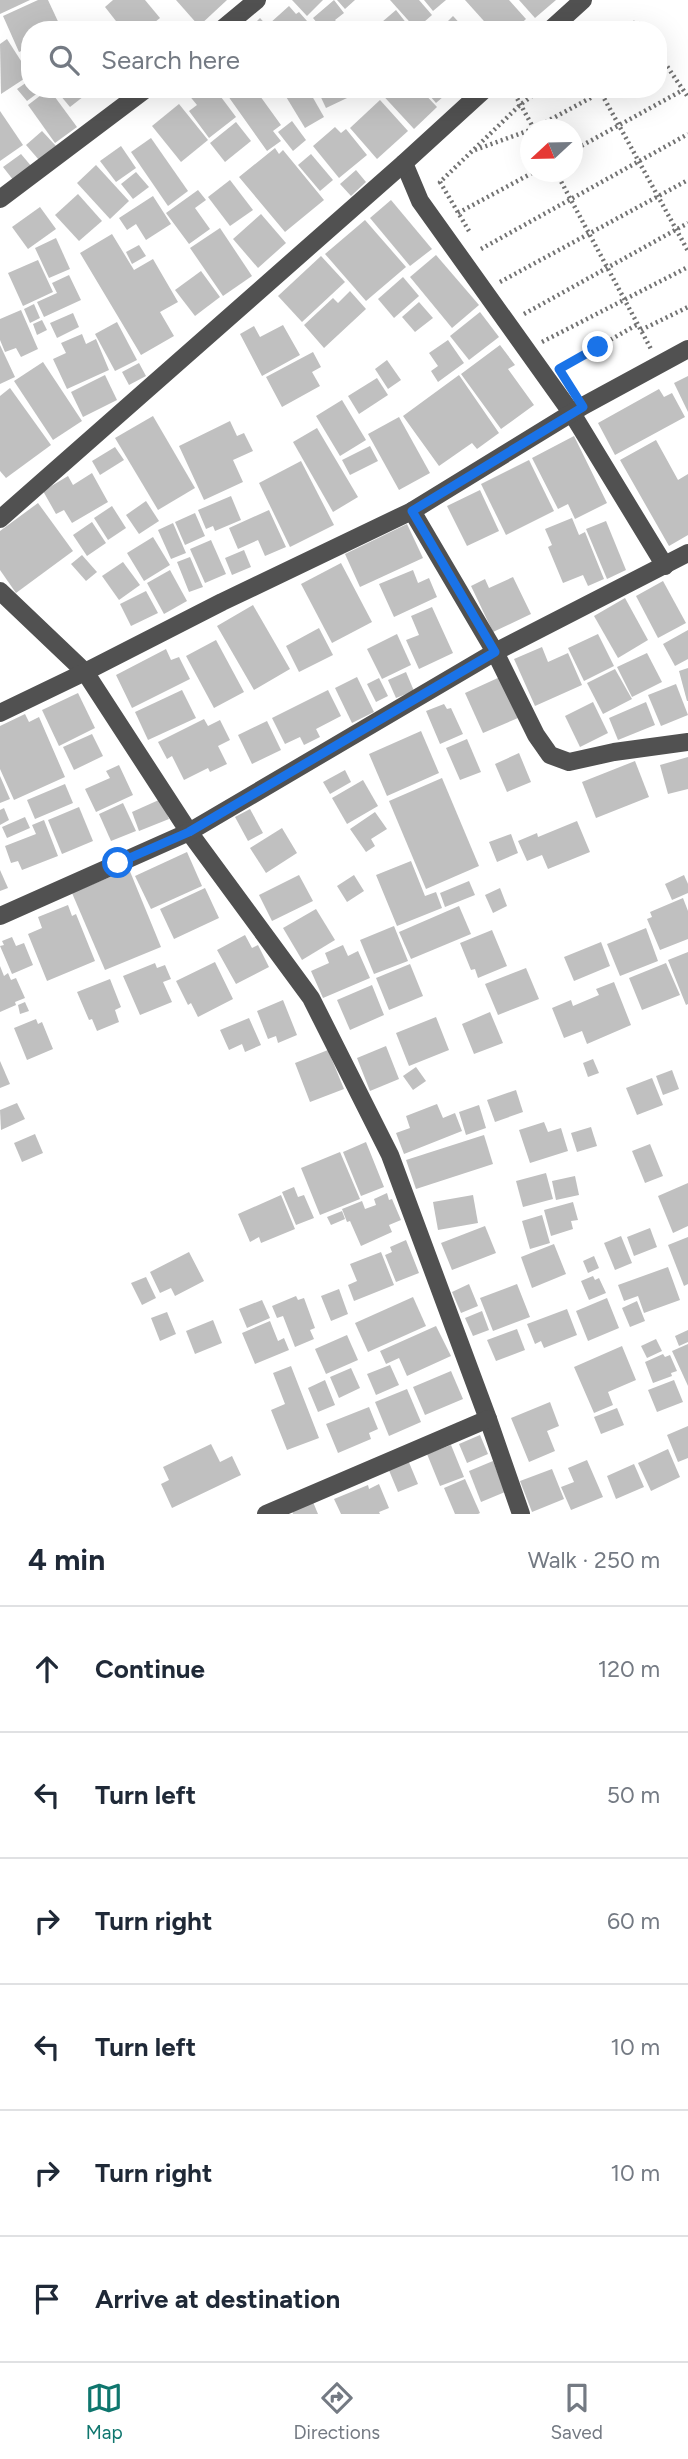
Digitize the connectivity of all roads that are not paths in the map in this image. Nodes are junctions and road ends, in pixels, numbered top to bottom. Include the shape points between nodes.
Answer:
1 (257, 0) edge
2 (583, 0) edge
3 (232, 21) edge
4 (560, 21) edge
5 (134, 98) edge
6 (475, 98) edge
7 (404, 163) junction
8 (0, 199) edge
9 (688, 349) edge
10 (573, 415) junction
11 (412, 511) junction
12 (0, 519) edge
13 (688, 553) edge
14 (666, 566) junction
15 (0, 591) edge
16 (495, 652) junction
17 (86, 672) junction
18 (0, 713) edge
19 (688, 742) edge
20 (189, 832) junction
21 (0, 916) edge
22 (488, 1419) junction
23 (266, 1514) edge
24 (521, 1514) edge

1 - 3 street
2 - 4 street
5 - 8 street
6 - 7 street
7 - 10 street via 420,201
7 - 12 street
9 - 10 street
10 - 11 street
10 - 14 street
11 - 16 street
11 - 17 street
13 - 14 street
14 - 16 street
15 - 17 street
16 - 19 street via 550,755 569,762
16 - 20 street
17 - 18 street
17 - 20 street
20 - 21 street
20 - 22 street via 317,1010 390,1155
22 - 23 street
22 - 24 street

